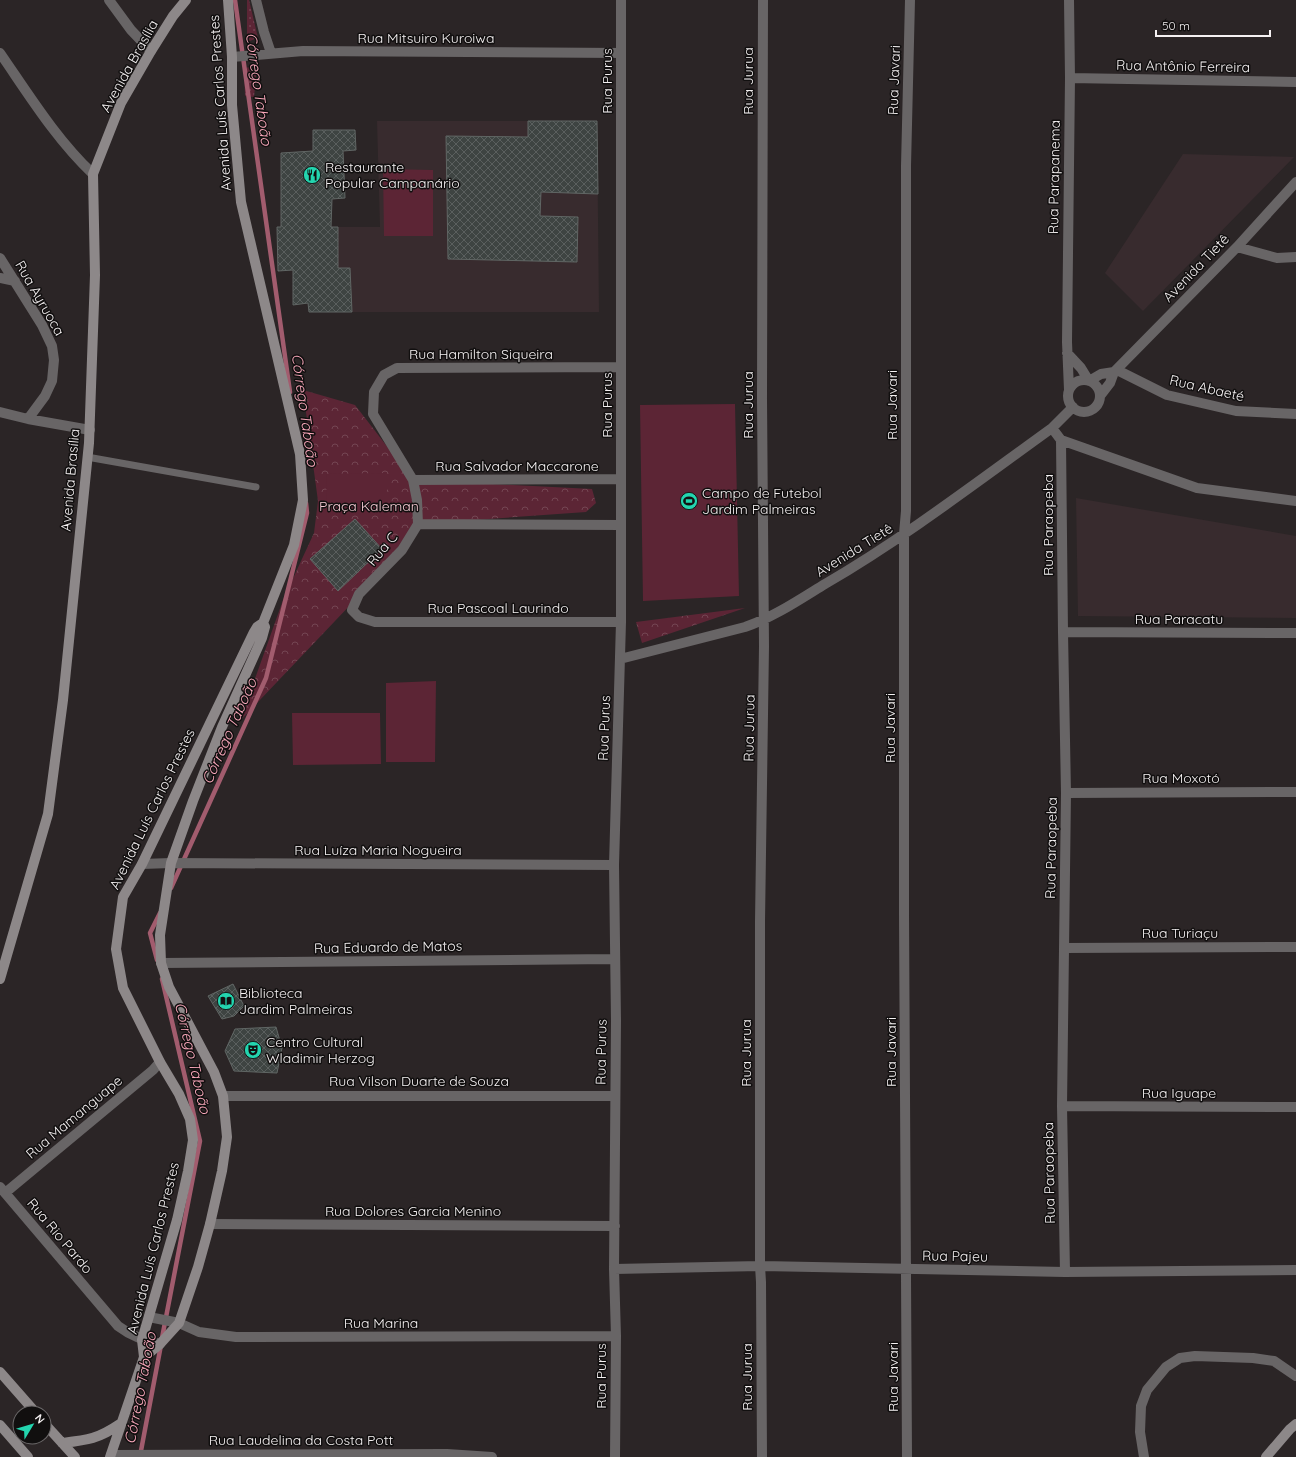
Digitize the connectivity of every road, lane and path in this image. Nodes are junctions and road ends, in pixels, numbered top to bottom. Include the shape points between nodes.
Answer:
1 (109, 0) edge
2 (186, 0) edge
3 (228, 0) edge
4 (256, 0) edge
5 (621, 0) edge
6 (762, 0) edge
7 (910, 0) edge
8 (1069, 0) edge
9 (151, 51) junction
10 (621, 52) junction
11 (0, 53) edge
12 (271, 53) junction
13 (232, 57) junction
14 (1070, 78) junction
15 (1296, 82) edge
16 (93, 174) junction
17 (1296, 182) edge
18 (1237, 247) junction
19 (1296, 257) edge
20 (0, 258) edge
21 (0, 278) edge
22 (15, 281) junction
23 (1067, 353) junction
24 (621, 367) junction
25 (1115, 371) junction
26 (1089, 381) junction
27 (1069, 390) junction
28 (1100, 396) junction
29 (1073, 407) junction
30 (0, 412) edge
31 (1296, 414) edge
32 (28, 419) junction
33 (1052, 428) junction
34 (90, 430) junction
35 (1061, 440) junction
36 (87, 457) junction
37 (621, 479) junction
38 (413, 480) junction
39 (256, 487) dead end
40 (1296, 501) edge
41 (418, 524) junction
42 (621, 525) junction
43 (904, 534) junction
44 (764, 621) junction
45 (375, 622) joint
46 (621, 622) junction
47 (263, 623) junction
48 (1063, 632) junction
49 (1296, 633) edge
50 (620, 659) junction
51 (1296, 792) edge
52 (1066, 793) junction
53 (171, 863) junction
54 (142, 864) junction
55 (614, 865) junction
56 (1296, 947) edge
57 (1064, 948) junction
58 (614, 959) junction
59 (161, 963) junction
60 (0, 979) edge
61 (160, 1062) junction
62 (223, 1096) junction
63 (614, 1096) junction
64 (1062, 1106) junction
65 (1296, 1107) edge
66 (2, 1190) edge
67 (210, 1224) junction
68 (615, 1226) junction
69 (760, 1266) junction
70 (614, 1269) junction
71 (906, 1269) junction
72 (1296, 1270) edge
73 (1065, 1272) junction
74 (149, 1317) junction
75 (179, 1323) junction
76 (616, 1336) junction
77 (142, 1340) junction
78 (160, 1344) junction
79 (144, 1357) junction
80 (0, 1372) edge
81 (1296, 1376) edge
82 (29, 1405) edge
83 (120, 1424) junction
84 (1296, 1424) edge
85 (0, 1425) edge
86 (52, 1432) edge
87 (62, 1443) junction
88 (110, 1456) edge
89 (28, 1457) edge
90 (75, 1457) edge
91 (492, 1457) edge
92 (615, 1457) edge
93 (762, 1457) edge
94 (907, 1457) edge
95 (1144, 1457) edge
96 (1266, 1457) edge

1 - 9 street via 131,30
2 - 9 street, Avenida Brasília
3 - 13 street, Avenida Luís Carlos Prestes
4 - 12 street
5 - 10 street, Rua Purus
6 - 44 street, Rua Jurua
7 - 43 street, Rua Javari via 906,166
8 - 14 street, Rua Parapanema
9 - 16 street, Avenida Brasília via 121,103
10 - 12 street, Rua Mitsuiro Kuroiwa
10 - 24 street, Rua Purus
11 - 16 street via 74,156
12 - 13 street, Rua Mitsuiro Kuroiwa
13 - 47 street, Avenida Luís Carlos Prestes via 232,106 241,202 300,454 303,500 294,545
14 - 15 street, Rua Antônio Ferreira
14 - 23 street, Rua Parapanema
16 - 34 street, Avenida Brasília via 95,275
17 - 18 street, Avenida Tietê
18 - 19 street via 1277,258
18 - 25 street, Avenida Tietê
20 - 22 street, Rua Ayruoca
21 - 22 street
22 - 32 street, Rua Ayruoca via 42,324 52,346 54,360 52,381 45,396
23 - 26 street
23 - 27 street, Rua Parapanema
24 - 37 street, Rua Purus
24 - 38 street, Rua Hamilton Siqueira via 397,368 384,375 374,392 373,414
25 - 26 street, Avenida Tietê via 1101,374
25 - 28 street, Avenida Tietê
25 - 31 street, Rua Abaeté via 1167,395 1236,411
26 - 27 street via 1079,380
26 - 28 street via 1097,386
27 - 29 street via 1068,396
28 - 29 street via 1092,409 1082,411
29 - 33 street, Avenida Tietê
30 - 32 street
32 - 34 street
33 - 35 street
33 - 43 street, Avenida Tietê
34 - 36 street, Avenida Brasília
35 - 40 street via 1197,488
35 - 48 street, Rua Paraopeba
36 - 39 lane
36 - 60 street, Avenida Brasília via 63,700 48,814
37 - 38 street, Rua Salvador Maccarone
37 - 42 street, Rua Purus
38 - 41 street
41 - 42 street
41 - 45 street, Rua C via 402,550 359,594 352,610 359,617
42 - 46 street, Rua Purus
43 - 44 street, Avenida Tietê
43 - 71 street, Rua Javari
44 - 50 street, Avenida Tietê
44 - 69 street, Rua Jurua via 760,922
45 - 46 street, Rua Pascoal Laurindo
46 - 50 street, Rua Purus
47 - 53 street, Avenida Luís Carlos Prestes via 265,627 262,638 222,728
47 - 54 street, Avenida Luís Carlos Prestes via 254,632
48 - 49 street, Rua Paracatu
48 - 52 street, Rua Paraopeba
50 - 55 street, Rua Purus
51 - 52 street, Rua Moxotó
52 - 57 street, Rua Paraopeba
53 - 54 street, Rua Luíza Maria Nogueira
53 - 55 street, Rua Luíza Maria Nogueira
53 - 59 street, Avenida Luís Carlos Prestes via 160,936
54 - 61 street, Avenida Luís Carlos Prestes via 123,898 116,949 123,988
55 - 58 street, Rua Purus
56 - 57 street, Rua Turiaçu
57 - 64 street, Rua Paraopeba
58 - 59 street, Rua Eduardo de Matos
58 - 63 street, Rua Purus
59 - 62 street, Avenida Luís Carlos Prestes via 169,987 214,1072
61 - 66 street, Rua Mamanguape
61 - 74 street, Avenida Luís Carlos Prestes via 190,1119 193,1140 177,1220
62 - 63 street, Rua Vilson Duarte de Souza
62 - 67 street, Avenida Luís Carlos Prestes via 227,1137
63 - 68 street, Rua Purus
64 - 65 street, Rua Iguape
64 - 73 street, Rua Paraopeba
66 - 77 street, Rua Rio Pardo via 118,1326
67 - 68 street, Rua Dolores Garcia Menino
67 - 75 street, Avenida Luís Carlos Prestes
68 - 70 street, Rua Purus
69 - 70 street, Rua Pajeu
69 - 71 street, Rua Pajeu
69 - 93 street, Rua Jurua
70 - 76 street, Rua Purus
71 - 73 street, Rua Pajeu
71 - 94 street, Rua Javari
72 - 73 street, Rua Pajeu
74 - 75 street, Rua Marina
74 - 77 street, Avenida Luís Carlos Prestes
75 - 76 street, Rua Marina via 199,1332 236,1337
75 - 78 street, Avenida Luís Carlos Prestes
76 - 92 street, Rua Purus
77 - 78 street, Rua Rio Pardo
77 - 79 street, Avenida Luís Carlos Prestes
78 - 79 street, Avenida Luís Carlos Prestes
79 - 83 street, Avenida Luís Carlos Prestes
80 - 82 street
81 - 95 street via 1274,1361 1196,1356 1180,1358 1166,1367 1147,1390 1141,1406 1140,1432
83 - 87 street via 96,1438
83 - 88 street, Avenida Luís Carlos Prestes
84 - 96 street
85 - 89 street
86 - 87 street
87 - 90 street
88 - 91 street, Rua Laudelina da Costa Pott via 447,1454

